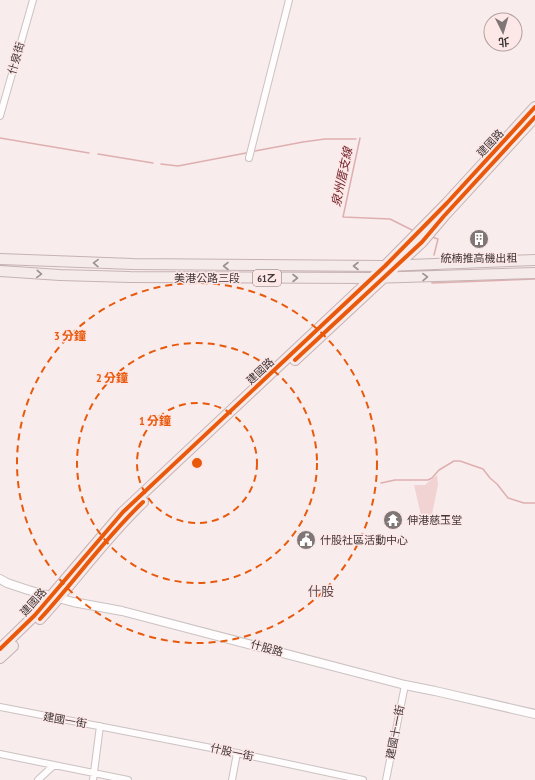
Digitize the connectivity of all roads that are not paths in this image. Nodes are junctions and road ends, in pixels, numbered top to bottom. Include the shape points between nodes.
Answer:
1 (33, 0) edge
2 (289, 0) edge
3 (535, 107) edge
4 (0, 116) edge
5 (535, 117) edge
6 (249, 158) dead end
7 (0, 259) edge
8 (535, 260) edge
9 (385, 266) junction
10 (396, 266) junction
11 (0, 271) edge
12 (535, 273) edge
13 (371, 278) junction
14 (383, 278) junction
15 (233, 413) junction
16 (0, 578) edge
17 (54, 597) junction
18 (0, 649) edge
19 (0, 658) edge
20 (405, 685) junction
21 (0, 707) edge
22 (535, 714) edge
23 (100, 726) junction
24 (237, 753) junction
25 (0, 754) edge
26 (54, 765) junction
27 (94, 773) junction
28 (38, 780) edge
29 (93, 780) edge
30 (128, 780) edge
31 (232, 780) edge
32 (363, 780) edge
33 (386, 780) edge

1 - 4 street, 什泉街
2 - 6 street
3 - 9 main road, 建國路
5 - 10 main road, 建國路 via 422,242
9 -> 7 main road, 美港公路三段 / 61乙 via 133,264
8 - 10 main road, 美港公路三段 / 61乙
9 - 10 main road, 美港公路三段 / 61乙
9 - 13 main road, 建國路
10 - 14 main road, 建國路
11 -> 13 main road, 美港公路三段 / 61乙 via 130,278
14 -> 12 main road, 美港公路三段 / 61乙
13 - 14 main road, 美港公路三段 / 61乙
13 - 15 main road, 建國路
14 - 15 main road, 建國路
15 - 17 main road, 建國路 via 123,512
16 - 17 street, 什股路 via 28,590
17 - 18 main road, 建國路
17 - 19 main road, 建國路 via 24,636
17 - 20 street, 什股路 via 122,611
20 - 22 street, 什股路
20 - 33 street, 建國十一街
21 - 23 street, 建國一街
23 - 24 street, 什股一街
23 - 27 street, 建國一街
24 - 31 street
24 - 32 street, 什股一街
25 - 26 street
26 - 27 street
26 - 28 street
27 - 29 street, 建國一街
27 - 30 street

